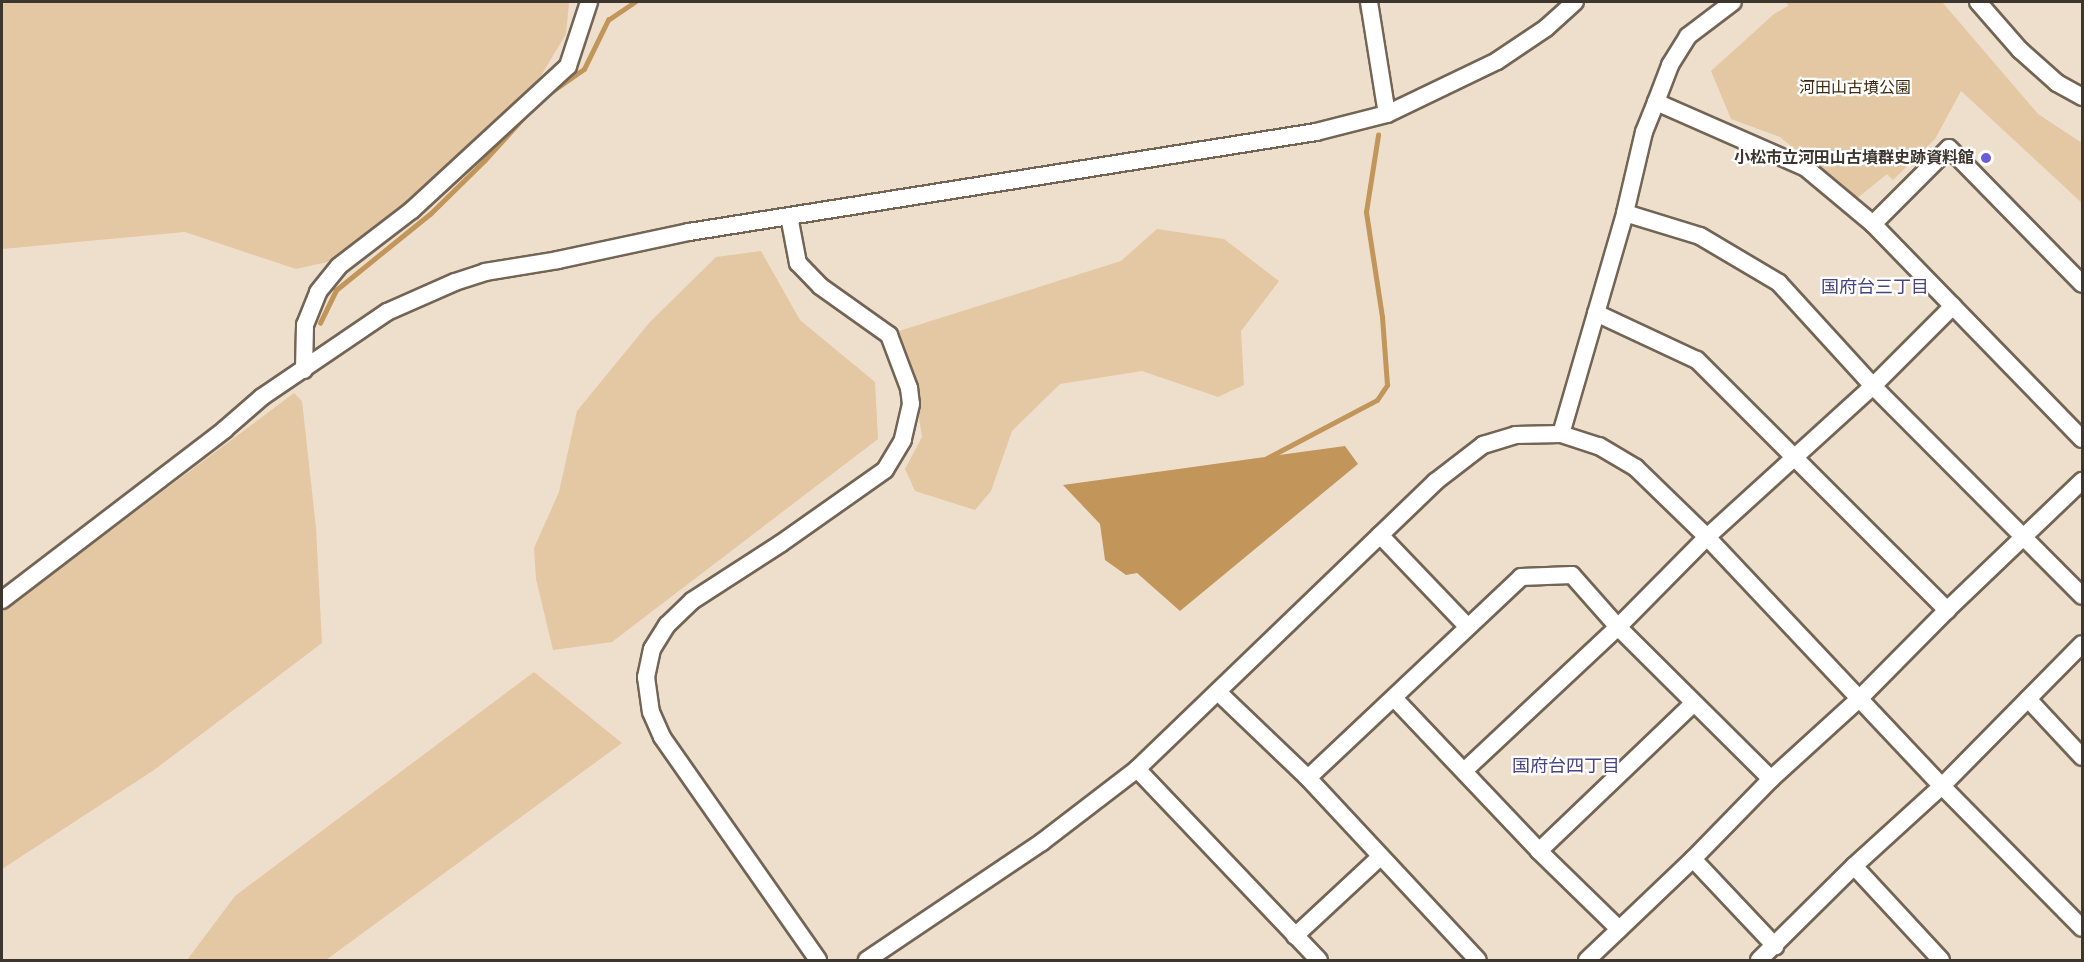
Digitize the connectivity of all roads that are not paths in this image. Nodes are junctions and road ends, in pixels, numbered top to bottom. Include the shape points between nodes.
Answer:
1 (589, 2) edge
2 (1369, 2) edge
3 (1575, 2) edge
4 (1733, 2) edge
5 (1978, 2) edge
6 (2082, 97) edge
7 (1656, 102) junction
8 (1387, 114) junction
9 (1625, 213) junction
10 (789, 216) junction
11 (1873, 224) junction
12 (2082, 284) edge
13 (1953, 306) junction
14 (1596, 313) junction
15 (304, 370) junction
16 (1873, 386) junction
17 (1561, 434) junction
18 (2082, 439) edge
19 (1796, 457) junction
20 (2082, 481) edge
21 (1380, 535) junction
22 (1707, 537) junction
23 (2025, 538) junction
24 (2082, 597) edge
25 (2, 600) edge
26 (1947, 610) junction
27 (1468, 627) junction
28 (1618, 627) junction
29 (2082, 644) edge
30 (1218, 692) junction
31 (1394, 698) junction
32 (1860, 698) junction
33 (2028, 699) junction
34 (1694, 703) junction
35 (2082, 757) edge
36 (1137, 770) junction
37 (1464, 771) junction
38 (1308, 778) junction
39 (1770, 779) junction
40 (1942, 786) junction
41 (1539, 850) junction
42 (1381, 856) junction
43 (1693, 859) junction
44 (1854, 866) junction
45 (2082, 928) edge
46 (1619, 929) junction
47 (1295, 936) junction
48 (1775, 946) junction
49 (1931, 957) edge
50 (818, 960) edge
51 (867, 960) edge
52 (1318, 960) edge
53 (1478, 960) edge
54 (1587, 960) edge
55 (1759, 960) edge

1 - 15 street via 568,66 412,210 339,266 318,292 306,325
2 - 8 street
3 - 8 street via 1546,28 1497,61
4 - 7 street via 1688,36 1670,65
5 - 6 street via 2020,51 2057,83
7 - 9 street via 1644,132
7 - 11 street via 1806,168
8 - 10 street via 1316,132
9 - 14 street
9 - 16 street via 1700,236 1779,283
10 - 15 street via 485,272 387,312
10 - 50 street via 798,263 820,286 889,335 909,388 903,440 885,470 692,601 667,624 652,649 645,677 651,712 662,737
11 - 12 street via 1949,148
11 - 13 street
13 - 16 street
13 - 18 street
14 - 17 street
14 - 19 street via 1697,360
15 - 25 street via 262,397
16 - 19 street
16 - 23 street
17 - 21 street via 1515,435 1484,445 1435,482
17 - 22 street via 1599,446 1636,468
19 - 22 street
19 - 26 street
20 - 23 street
21 - 27 street
21 - 30 street
22 - 28 street
22 - 32 street
23 - 24 street
23 - 26 street
26 - 32 street
27 - 28 street via 1521,577 1572,575
27 - 31 street
28 - 34 street
28 - 37 street
29 - 33 street
30 - 36 street
30 - 38 street
31 - 37 street
31 - 38 street
32 - 39 street
32 - 40 street
33 - 35 street
33 - 40 street
34 - 39 street
34 - 41 street
36 - 47 street
36 - 51 street via 1042,842
37 - 41 street
38 - 42 street
39 - 43 street
40 - 44 street
40 - 45 street
41 - 46 street
42 - 47 street
42 - 53 street
43 - 46 street
43 - 48 street
44 - 48 street
44 - 49 street
46 - 54 street
47 - 52 street
48 - 55 street

